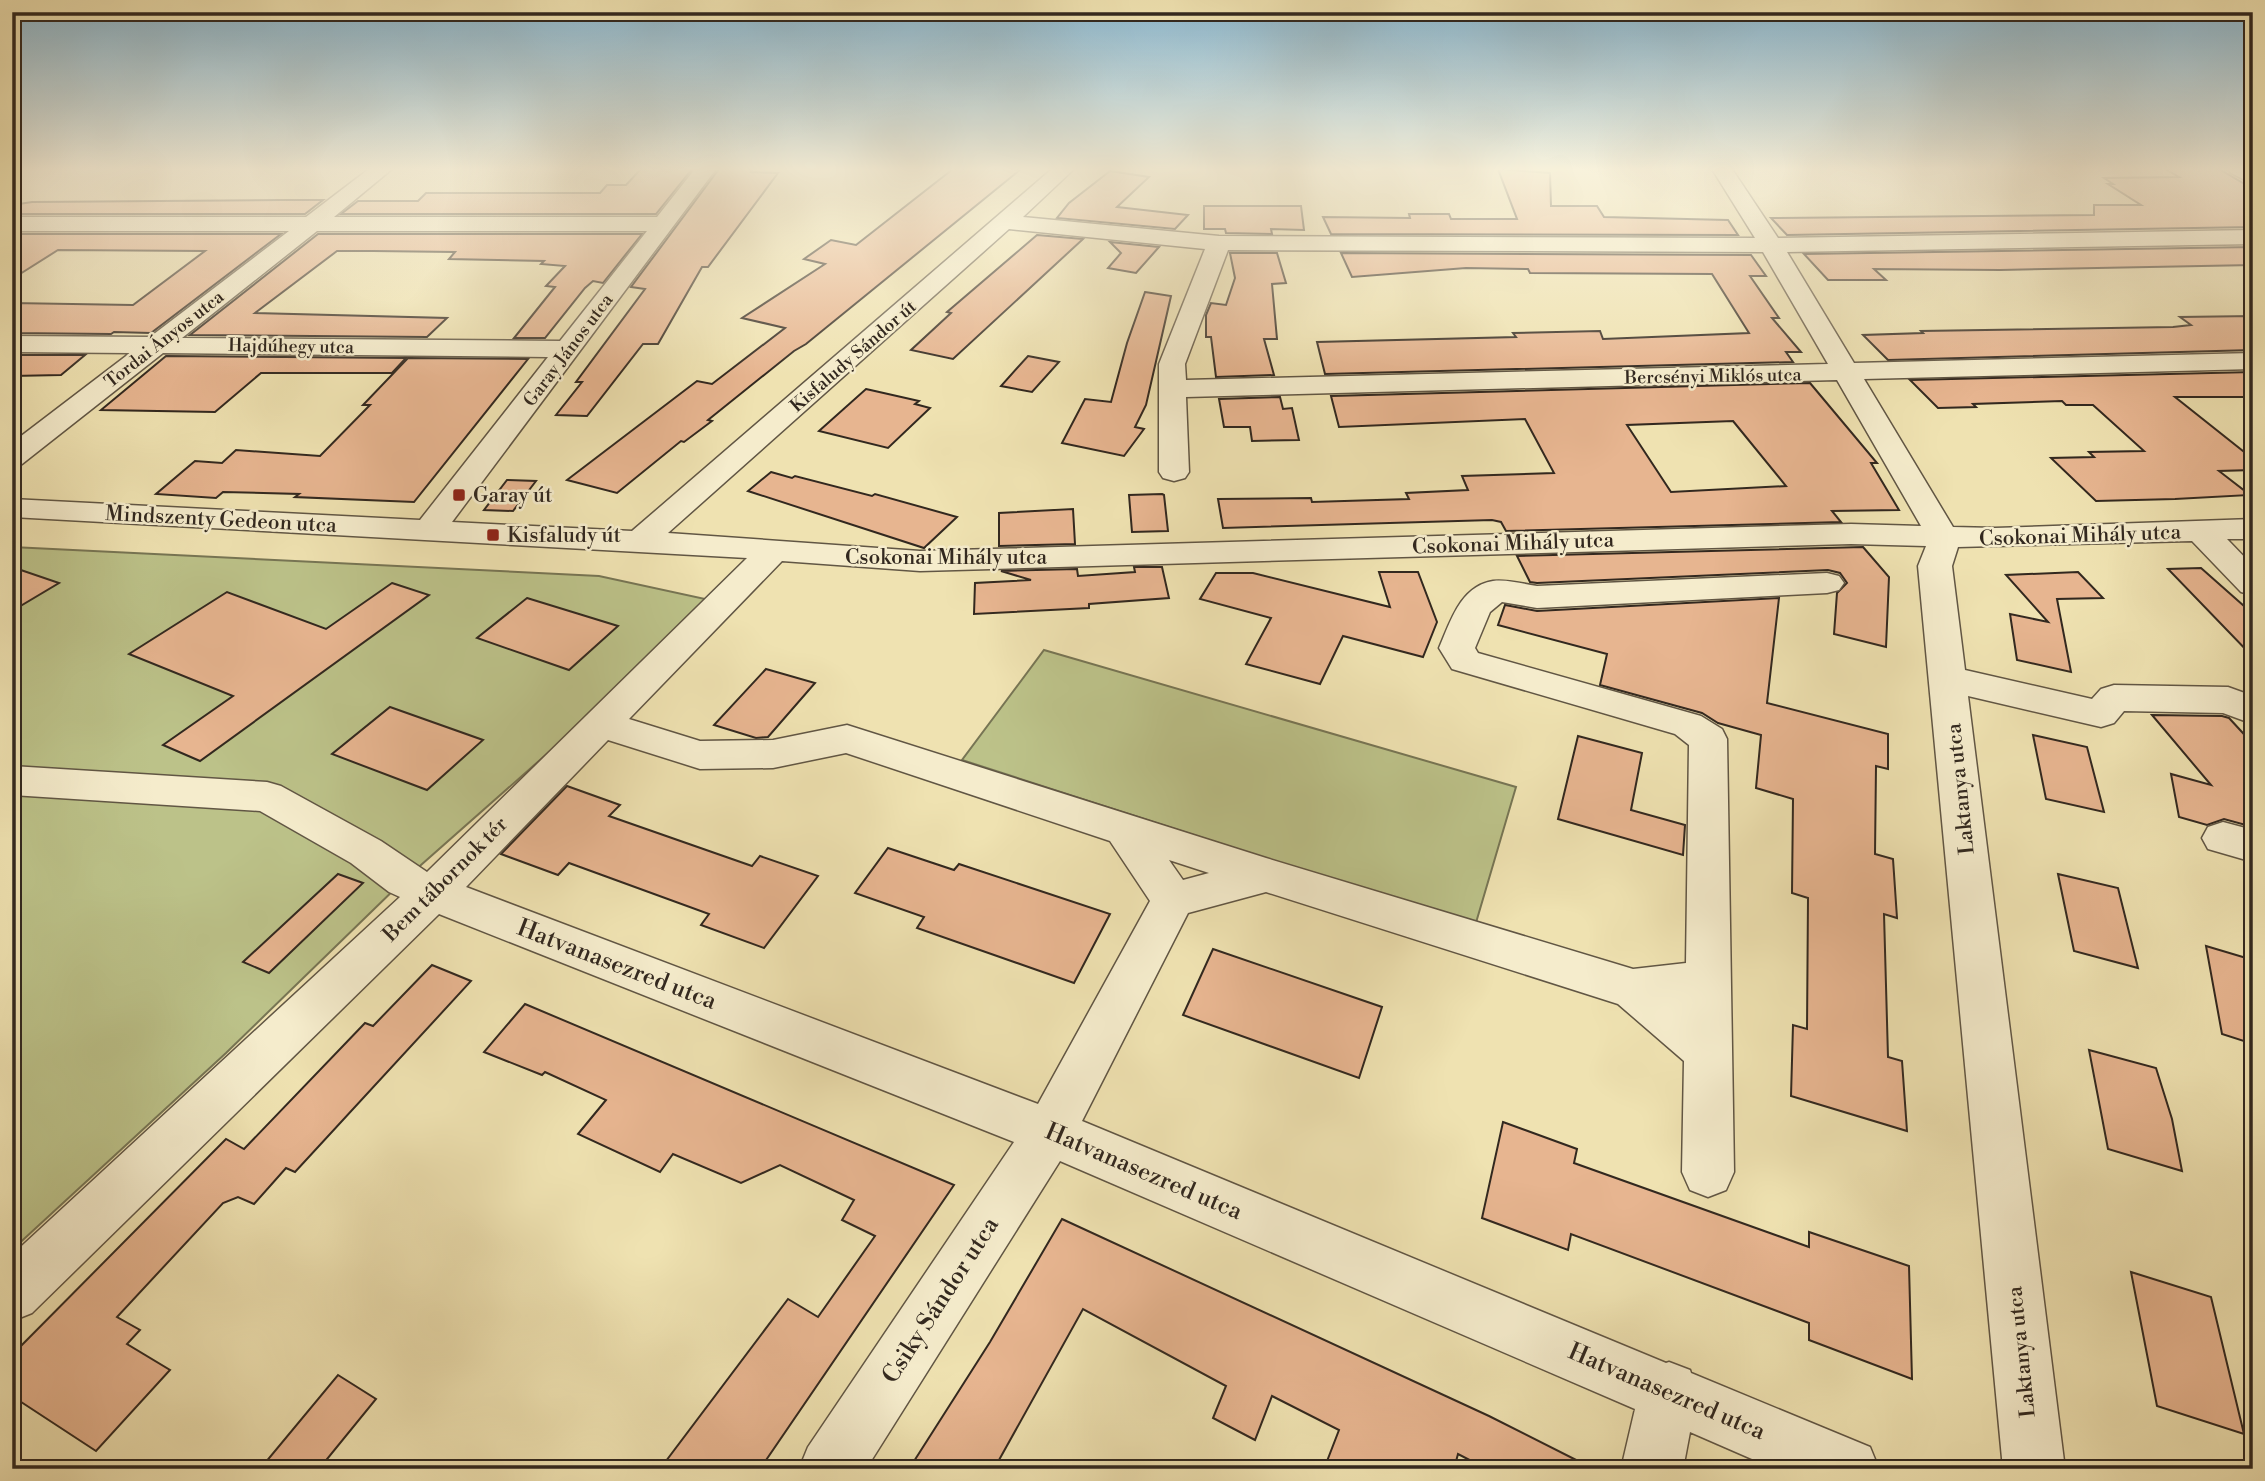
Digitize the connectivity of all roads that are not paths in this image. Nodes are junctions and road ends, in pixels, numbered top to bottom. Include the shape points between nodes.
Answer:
1 (293, 238) edge
2 (652, 238) edge
3 (988, 238) edge
4 (1170, 238) edge
5 (1767, 238) edge
6 (2186, 238) edge
7 (1219, 243) junction
8 (1771, 245) junction
9 (12, 344) edge
10 (157, 345) junction
11 (570, 349) junction
12 (2253, 361) edge
13 (1845, 373) junction
14 (1174, 389) junction
15 (12, 458) edge
16 (1174, 472) dead end
17 (12, 508) edge
18 (677, 509) junction
19 (2253, 529) edge
20 (429, 530) junction
21 (2201, 532) junction
22 (1944, 539) junction
23 (640, 541) junction
24 (774, 550) junction
25 (1827, 583) dead end
26 (2253, 585) edge
27 (1948, 679) junction
28 (2253, 711) edge
29 (601, 724) junction
30 (12, 780) edge
31 (1125, 830) junction
32 (1266, 874) junction
33 (433, 893) junction
34 (1173, 900) junction
35 (1709, 980) junction
36 (1633, 989) junction
37 (1709, 1052) junction
38 (1050, 1132) junction
39 (1708, 1172) dead end
40 (12, 1293) edge
41 (1669, 1391) junction
42 (830, 1469) edge
43 (1651, 1469) edge
44 (1848, 1469) edge
45 (2034, 1469) edge

1 - 10 street, Tordai Ányos utca
2 - 11 street, Garay János utca
3 - 18 street, Kisfaludy Sándor út
4 - 7 street
5 - 8 street
6 - 8 street
7 - 8 street
7 - 14 street via 1171,364
8 - 13 street
9 - 10 street, Hajdúhegy utca
10 - 11 street, Hajdúhegy utca
10 - 15 street, Tordai Ányos utca
11 - 20 street, Garay János utca
12 - 13 street, Bercsényi Miklós utca
13 - 14 street, Bercsényi Miklós utca
13 - 22 street
14 - 16 street
17 - 20 street, Mindszenty Gedeon utca
18 - 23 street, Kisfaludy Sándor út
18 - 24 street
19 - 21 street, Csokonai Mihály utca
20 - 23 street
21 - 22 street, Csokonai Mihály utca
21 - 26 street
22 - 24 street, Csokonai Mihály utca via 1852,534 920,561
22 - 27 street, Laktanya utca via 1935,566
23 - 24 street
24 - 29 street, Bem tábornok tér
25 - 35 street via 1537,597 1495,591 1475,606 1457,648 1465,661 1688,725 1708,740
27 - 28 street via 2101,714 2114,698 2228,700
27 - 45 street, Laktanya utca
29 - 31 street via 700,755 773,754 847,740
29 - 33 street, Bem tábornok tér
30 - 33 street, Hatvanasezred utca via 267,797
31 - 32 street
31 - 34 street
32 - 34 street
32 - 36 street
33 - 38 street, Hatvanasezred utca
33 - 40 street, Bem tábornok tér
34 - 38 street, Csiky Sándor utca
35 - 36 street
35 - 37 street
36 - 37 street
37 - 39 street
38 - 41 street, Hatvanasezred utca
38 - 42 street, Csiky Sándor utca
41 - 43 street
41 - 44 street, Hatvanasezred utca

